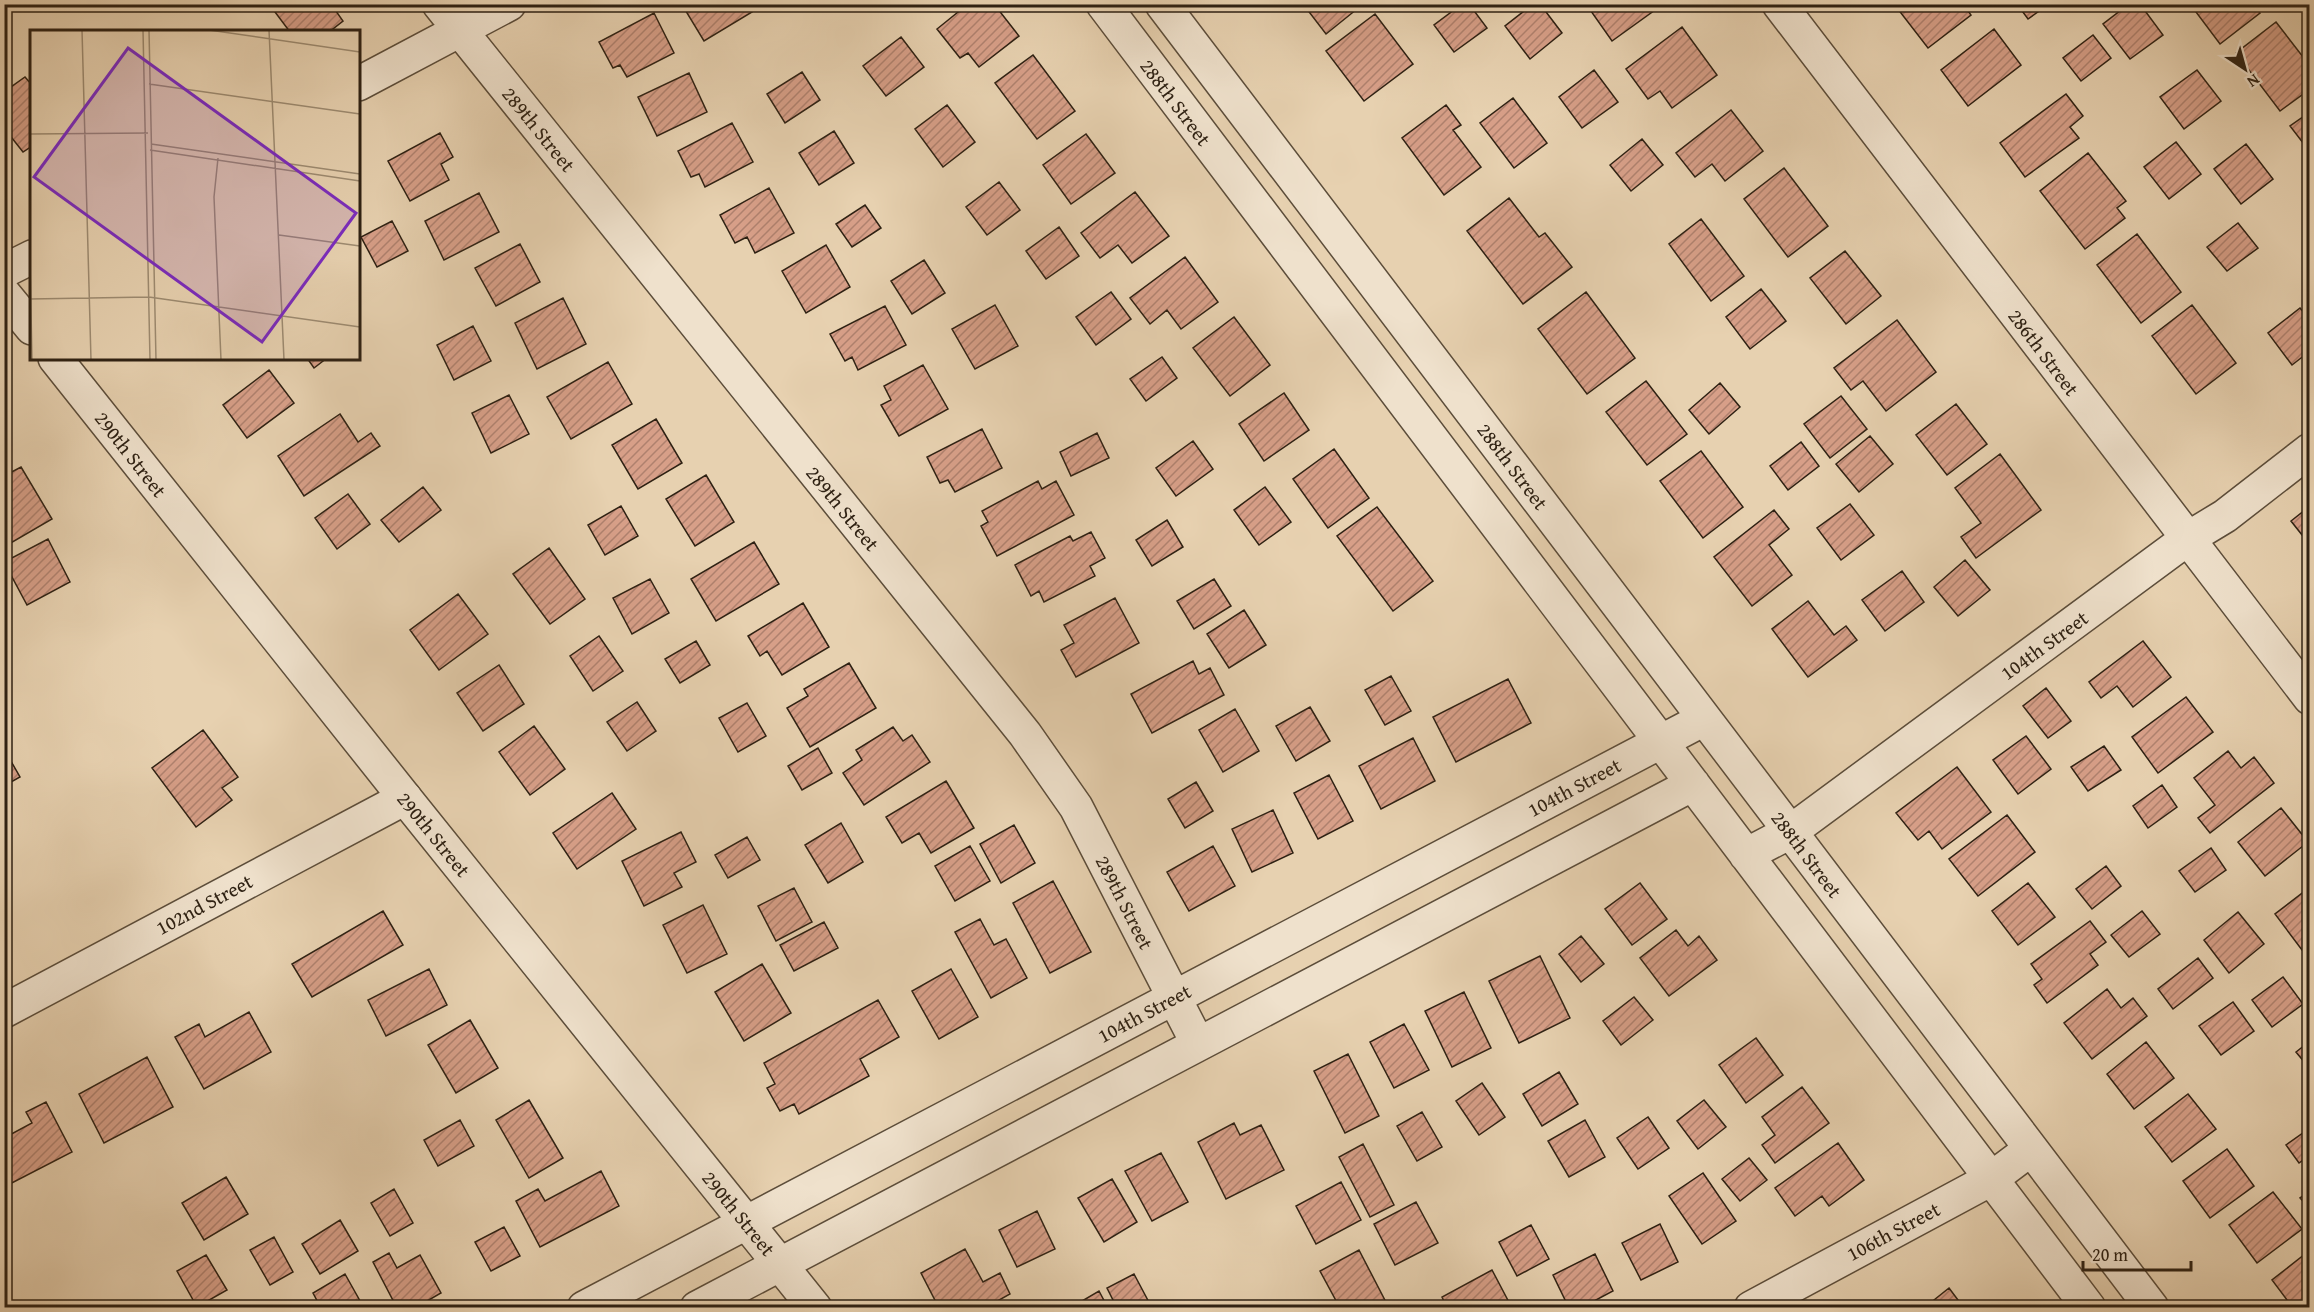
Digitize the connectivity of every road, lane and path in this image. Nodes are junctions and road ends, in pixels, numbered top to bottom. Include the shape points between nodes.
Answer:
1 (439, 4) edge
2 (509, 4) edge
3 (1103, 4) edge
4 (1162, 4) edge
5 (1779, 4) edge
6 (460, 30) junction
7 (1221, 82) junction
8 (360, 83) edge
9 (1183, 110) junction
10 (30, 258) edge
11 (4, 271) edge
12 (4, 294) edge
13 (30, 326) edge
14 (58, 360) edge
15 (1462, 399) junction
16 (1424, 429) junction
17 (2310, 450) edge
18 (2187, 539) junction
19 (2310, 698) edge
20 (1704, 719) junction
21 (1660, 742) junction
22 (1693, 784) junction
23 (405, 798) junction
24 (1790, 832) junction
25 (1746, 855) junction
26 (1173, 997) junction
27 (4, 1011) edge
28 (1198, 1044) junction
29 (2031, 1149) junction
30 (1991, 1179) junction
31 (746, 1222) junction
32 (780, 1264) junction
33 (584, 1308) edge
34 (697, 1308) edge
35 (815, 1308) edge
36 (1750, 1308) edge
37 (2089, 1308) edge
38 (2151, 1308) edge

1 - 6 street, 289th Street
2 - 6 street
3 - 9 street, 288th Street
4 - 7 street, 288th Street
5 - 18 street, 286th Street
6 - 8 street
6 - 26 street, 289th Street via 1024,734 1076,807
7 - 9 street
7 - 15 street, 288th Street
9 - 16 street, 288th Street
10 - 11 street
12 - 13 street
14 - 23 street, 290th Street
15 - 16 street
15 - 20 street, 288th Street
16 - 21 street, 288th Street
17 - 18 street, 104th Street via 2225,516
18 - 19 street, 286th Street
18 - 24 street, 104th Street
20 - 21 street, 104th Street
20 - 24 street, 288th Street
21 - 22 street, 288th Street
21 - 26 street, 104th Street
22 - 25 street, 288th Street
22 - 28 street
23 - 27 street, 102nd Street
23 - 31 street, 290th Street
24 - 25 street, 104th Street
24 - 29 street, 288th Street
25 - 30 street, 288th Street
26 - 28 street, 289th Street
26 - 31 street, 104th Street
28 - 32 street
29 - 30 street, 106th Street
29 - 38 street, 288th Street
30 - 36 street, 106th Street
30 - 37 street, 288th Street
31 - 32 street, 290th Street
31 - 33 street, 104th Street
32 - 34 street
32 - 35 street, 290th Street

